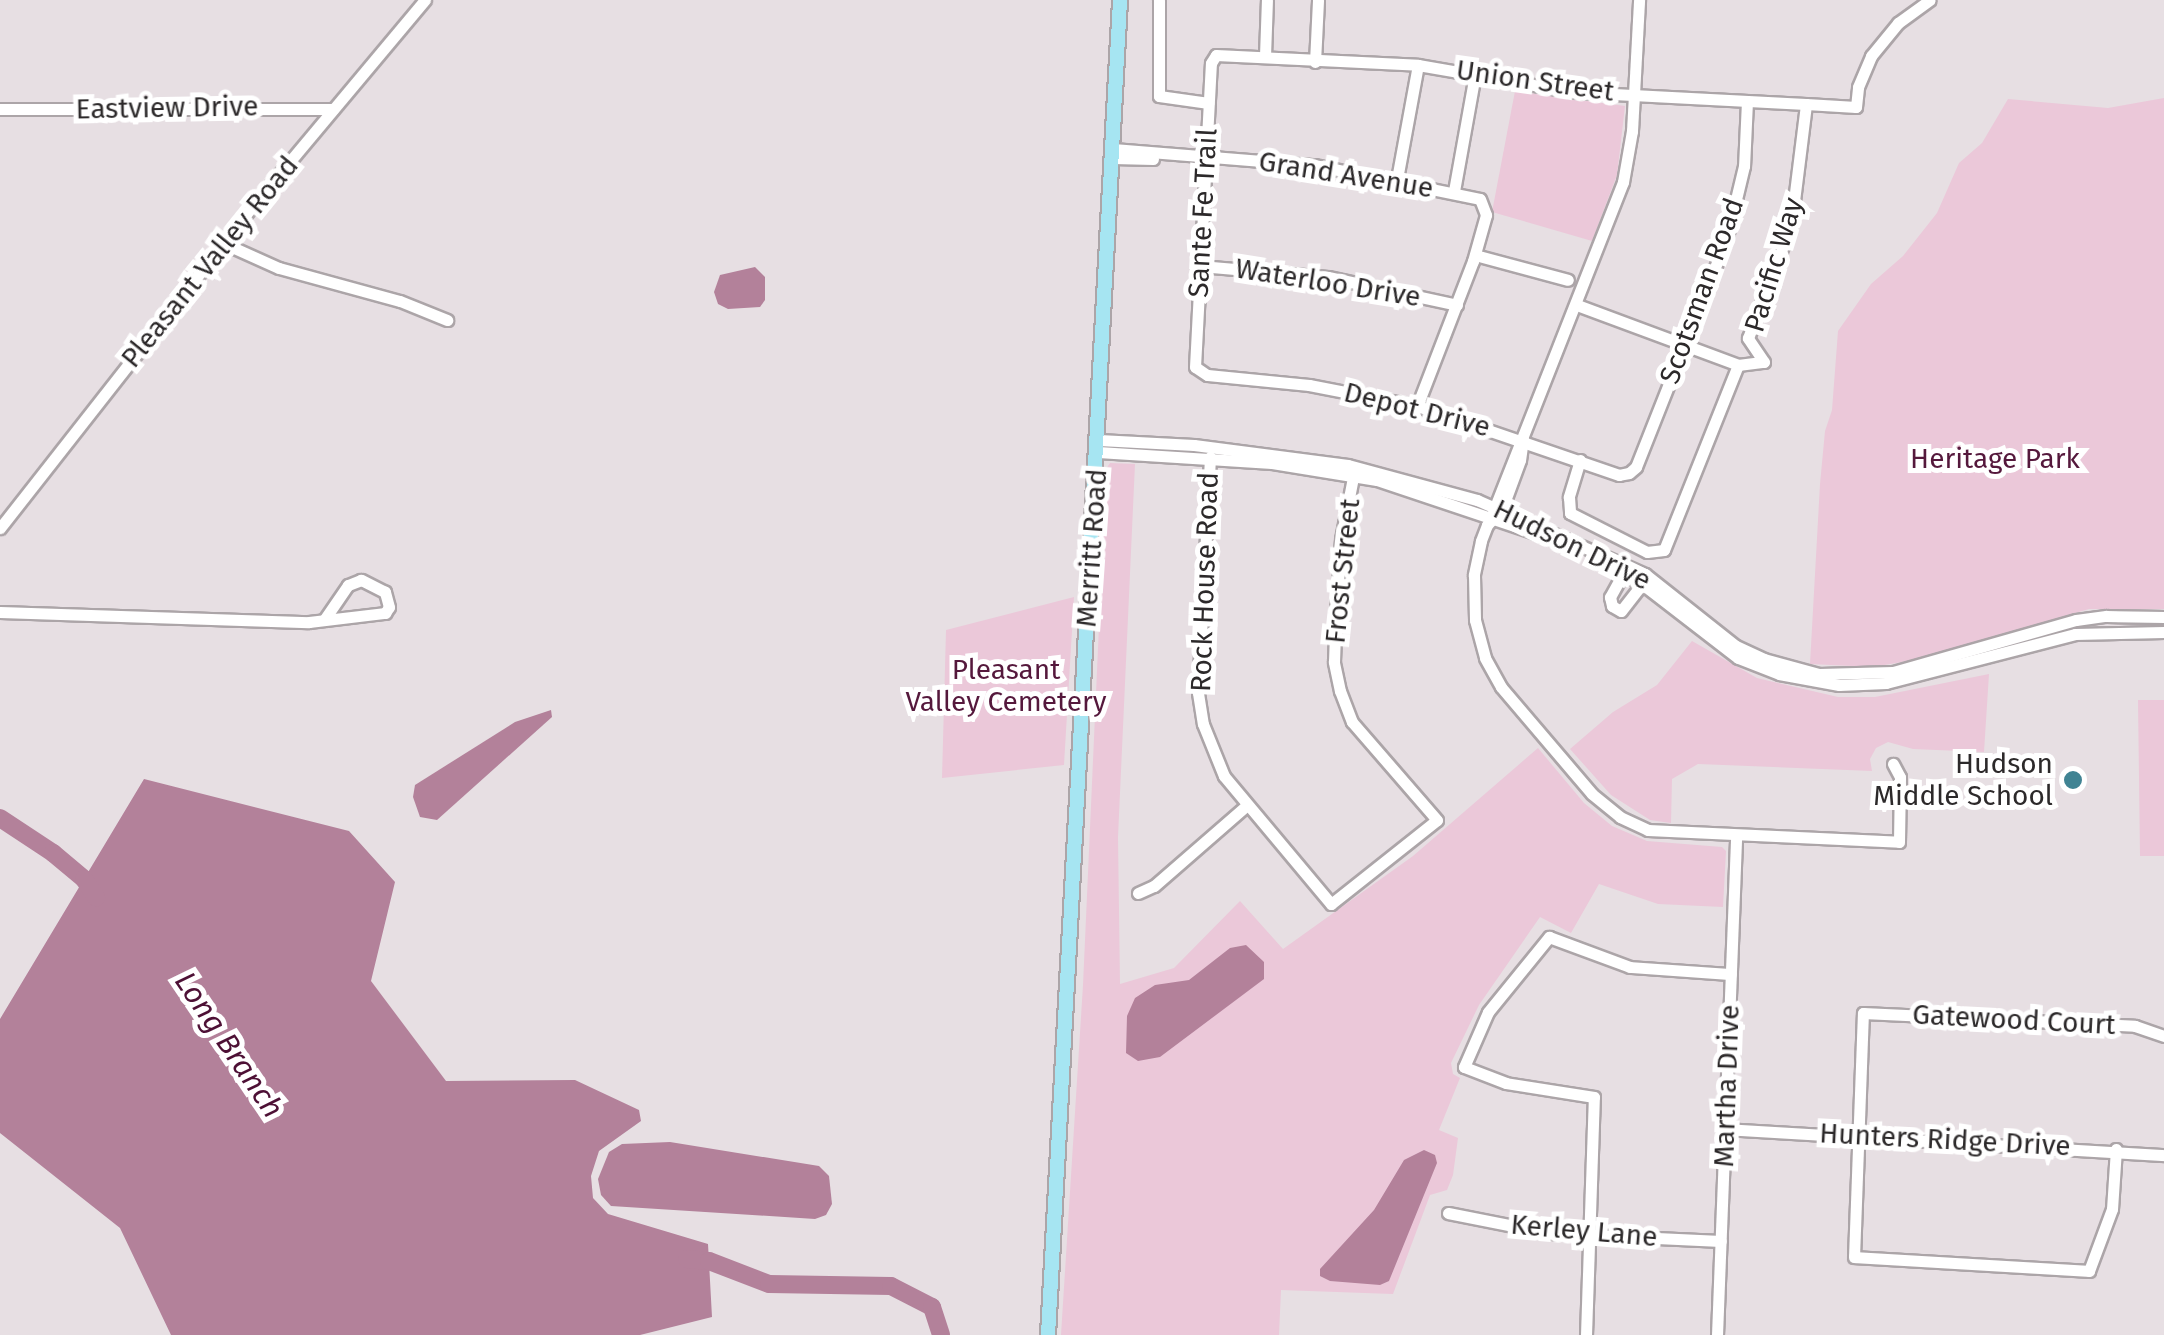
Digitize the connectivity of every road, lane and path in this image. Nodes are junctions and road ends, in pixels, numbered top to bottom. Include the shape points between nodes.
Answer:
1 (425, 0) edge
2 (1120, 0) edge
3 (1159, 0) edge
4 (1267, 0) edge
5 (1318, 0) edge
6 (1639, 0) edge
7 (1930, 0) edge
8 (1216, 55) joint
9 (1265, 56) junction
10 (1315, 62) junction
11 (1418, 65) junction
12 (1475, 74) junction
13 (1635, 96) junction
14 (1747, 101) junction
15 (1208, 103) junction
16 (1806, 104) junction
17 (0, 109) edge
18 (334, 109) junction
19 (1113, 154) junction
20 (1206, 158) junction
21 (1397, 179) junction
22 (1454, 192) junction
23 (224, 243) junction
24 (1475, 255) junction
25 (1200, 266) junction
26 (1568, 280) dead end
27 (1457, 305) junction
28 (1577, 306) junction
29 (446, 320) dead end
30 (1683, 346) junction
31 (1738, 366) junction
32 (1198, 372) joint
33 (1417, 406) junction
34 (1523, 439) junction
35 (1098, 446) junction
36 (1210, 457) junction
37 (1580, 460) junction
38 (1354, 471) junction
39 (1629, 473) joint
40 (1496, 511) junction
41 (0, 528) edge
42 (1626, 570) junction
43 (1645, 580) junction
44 (0, 612) edge
45 (2164, 618) edge
46 (324, 620) junction
47 (2164, 632) edge
48 (1893, 764) dead end
49 (1246, 806) junction
50 (1736, 837) junction
51 (1138, 893) dead end
52 (1331, 904) joint
53 (1732, 974) junction
54 (2164, 1036) edge
55 (1725, 1130) junction
56 (1858, 1135) junction
57 (2116, 1150) junction
58 (2164, 1155) edge
59 (1448, 1214) dead end
60 (1589, 1236) junction
61 (1721, 1242) junction
62 (1048, 1335) edge
63 (1586, 1335) edge
64 (1717, 1335) edge

1 - 18 street, Pleasant Valley Road
2 - 19 main road, Merritt Road
3 - 15 street via 1156,92 1169,101
4 - 9 street
5 - 10 street
6 - 13 street
7 - 16 street, Union Street via 1878,45 1861,77 1856,108
8 - 9 street, Union Street
8 - 15 street, Sante Fe Trail
9 - 10 street, Union Street
10 - 11 street, Union Street
11 - 12 street, Union Street
11 - 21 street
12 - 13 street, Union Street via 1538,88
12 - 22 street
13 - 14 street, Union Street
13 - 28 street via 1623,182
14 - 16 street, Union Street
14 - 30 street, Scotsman Road via 1734,214
15 - 20 street, Sante Fe Trail
16 - 31 street, Pacific Way via 1790,226 1748,338 1764,362
17 - 18 street, Eastview Drive
18 - 23 street, Pleasant Valley Road
19 - 20 street, Grand Avenue
19 - 35 main road, Merritt Road
20 - 21 street, Grand Avenue
20 - 25 street, Sante Fe Trail
21 - 22 street, Grand Avenue
22 - 24 street, Grand Avenue via 1484,203
23 - 29 street via 279,268
23 - 41 street, Pleasant Valley Road
24 - 26 street
24 - 27 street
25 - 27 street, Waterloo Drive via 1328,277
25 - 32 street, Sante Fe Trail
27 - 33 street
28 - 30 street
28 - 34 street
30 - 31 street
30 - 39 street, Scotsman Road
31 - 37 street, Pacific Way via 1668,545 1658,552 1570,513
32 - 33 street, Depot Drive
33 - 34 street, Depot Drive
34 - 37 street, Depot Drive
34 - 40 street
35 - 36 street, Hudson Drive
35 - 38 street, Hudson Drive via 1194,444
35 - 62 main road, Merritt Road
36 - 38 street, Hudson Drive
36 - 49 street, Rock House Road via 1198,692 1212,749
37 - 39 street, Depot Drive
38 - 40 street, Hudson Drive
38 - 52 street, Frost Street via 1335,625 1340,692 1352,722 1437,820
40 - 42 street, Hudson Drive
40 - 50 street via 1474,575 1485,658 1502,686 1592,794 1620,817 1648,830
42 - 43 street, Hudson Drive
42 - 43 street via 1610,597 1620,611
43 - 45 street, Hudson Drive via 1736,646 1793,669 1841,676 1916,668 2076,620
43 - 47 street, Hudson Drive via 1738,658 1839,685 1886,683 2075,634
44 - 46 street
46 - 46 street via 348,585 360,580 385,592 385,613
48 - 50 street via 1900,777 1899,842
49 - 51 street
49 - 52 street, Rock House Road
50 - 53 street, Martha Drive
53 - 55 street, Martha Drive
53 - 60 street via 1630,967 1549,936 1488,1012 1464,1067 1519,1086 1594,1097
54 - 56 street, Gatewood Court via 2135,1026 1863,1013
55 - 56 street, Hunters Ridge Drive
55 - 61 street, Martha Drive
56 - 57 street, Hunters Ridge Drive
56 - 57 street via 1854,1257 2089,1270 2112,1209
57 - 58 street, Hunters Ridge Drive
59 - 60 street, Kerley Lane
60 - 61 street, Kerley Lane
60 - 63 street
61 - 64 street, Martha Drive

